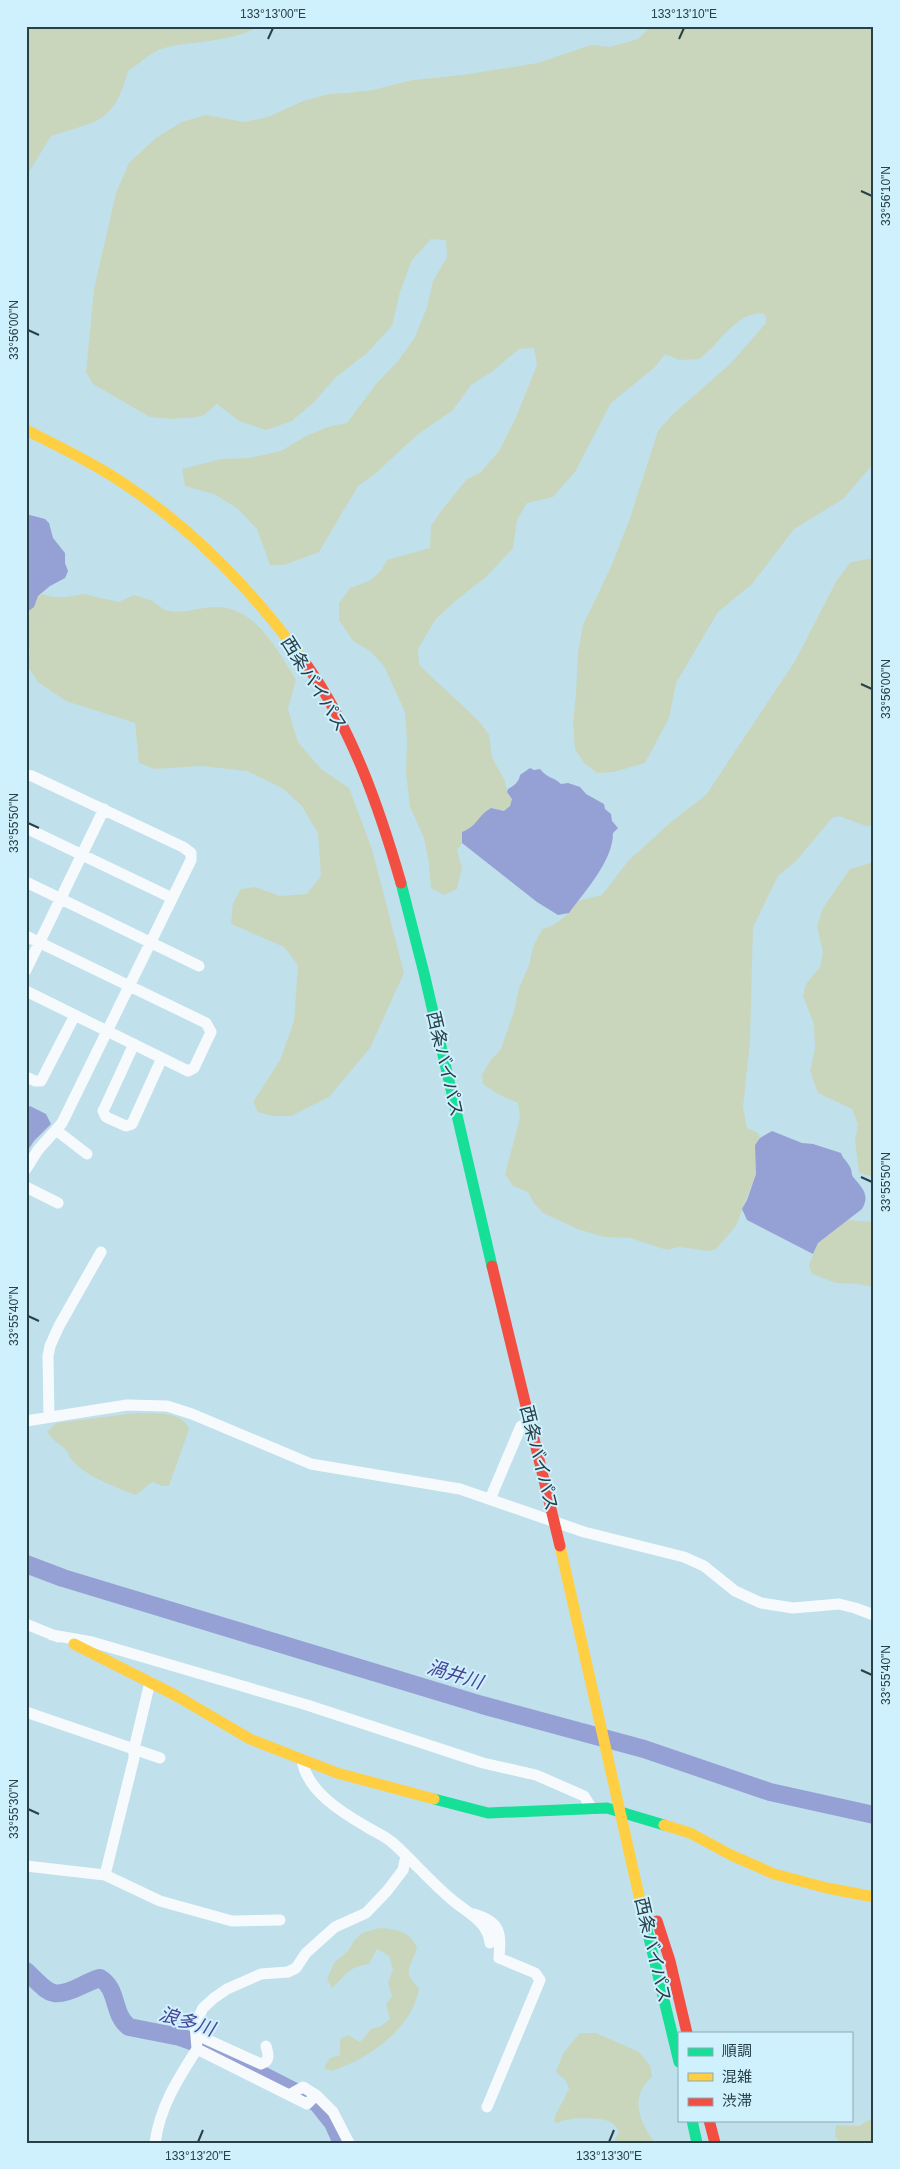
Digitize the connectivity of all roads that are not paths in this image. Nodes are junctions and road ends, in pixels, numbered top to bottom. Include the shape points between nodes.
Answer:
1 (26, 430) edge
2 (26, 775) edge
3 (104, 809) junction
4 (26, 828) edge
5 (82, 855) junction
6 (26, 882) edge
7 (172, 898) junction
8 (61, 899) junction
9 (26, 936) edge
10 (40, 942) junction
11 (150, 943) junction
12 (199, 966) dead end
13 (26, 970) edge
14 (129, 986) junction
15 (26, 991) edge
16 (74, 1015) junction
17 (107, 1031) junction
18 (134, 1044) junction
19 (162, 1058) junction
20 (26, 1077) edge
21 (56, 1130) junction
22 (87, 1154) dead end
23 (26, 1169) edge
24 (26, 1187) edge
25 (58, 1203) dead end
26 (101, 1252) dead end
27 (49, 1417) junction
28 (26, 1421) edge
29 (531, 1423) junction
30 (490, 1498) junction
31 (555, 1522) junction
32 (874, 1615) edge
33 (26, 1624) edge
34 (52, 1635) junction
35 (74, 1644) joint
36 (150, 1682) junction
37 (26, 1712) edge
38 (134, 1749) junction
39 (160, 1758) dead end
40 (302, 1760) junction
41 (592, 1808) junction
42 (622, 1811) junction
43 (628, 1839) junction
44 (406, 1856) junction
45 (26, 1866) edge
46 (105, 1876) junction
47 (874, 1897) edge
48 (472, 1914) junction
49 (280, 1920) dead end
50 (490, 1943) dead end
51 (687, 2032) edge
52 (197, 2042) junction
53 (266, 2046) dead end
54 (678, 2058) edge
55 (487, 2108) dead end
56 (692, 2122) edge
57 (710, 2122) edge
58 (155, 2143) edge
59 (348, 2143) edge
60 (697, 2143) edge
61 (715, 2143) edge

1 - 29 main road, 西条バイパス via 113,477 176,522 212,554 290,642 336,714 361,764 404,892
2 - 3 street
3 - 5 street
3 - 7 street via 191,853 191,860
4 - 5 street
5 - 7 street
5 - 8 street
6 - 8 street
7 - 11 street
8 - 10 street
8 - 11 street
9 - 10 street
10 - 13 street
10 - 14 street
11 - 12 street
11 - 14 street
14 - 17 street
14 - 19 street via 206,1023 211,1029 192,1070
15 - 16 street
16 - 17 street
16 - 20 street via 42,1081
17 - 18 street
17 - 21 street
18 - 19 street
18 - 19 street via 103,1111 106,1117 126,1126 132,1124
21 - 22 street
21 - 23 street
24 - 25 street
26 - 27 street via 50,1346
27 - 28 street
27 - 30 street via 127,1405 168,1406 311,1464 452,1487
29 - 30 street via 521,1426
29 - 31 main road, 西条バイパス
30 - 31 street
31 - 32 street via 684,1557 704,1566 735,1591 766,1604 793,1608 839,1604
31 - 42 main road, 西条バイパス
33 - 34 street
34 - 35 street
34 - 41 street via 92,1642 307,1705 483,1763 536,1775 584,1796
35 - 36 main road
36 - 38 street
36 - 40 main road via 244,1736
37 - 38 street
38 - 39 street
38 - 46 street
40 - 41 main road via 374,1784 488,1813
40 - 44 street via 314,1787 341,1811 391,1842
41 - 42 main road
42 - 43 main road, 西条バイパス
42 - 47 main road via 690,1833 774,1874
43 - 51 main road, 西条バイパス via 670,1961
43 - 54 main road, 西条バイパス
44 - 48 street via 448,1897
44 - 52 street via 404,1870 387,1892 366,1913 335,1927 306,1953 296,1968 288,1972 261,1974 214,1998 197,2018
45 - 46 street
46 - 49 street via 160,1901 232,1921
48 - 50 street via 487,1930
48 - 55 street via 492,1922 498,1929 499,1958 535,1973 540,1980
52 - 53 street via 262,2064 269,2056
52 - 58 street via 170,2091 158,2123
52 - 59 street via 293,2092 307,2104 313,2098 333,2112
56 - 60 main road
57 - 61 main road

